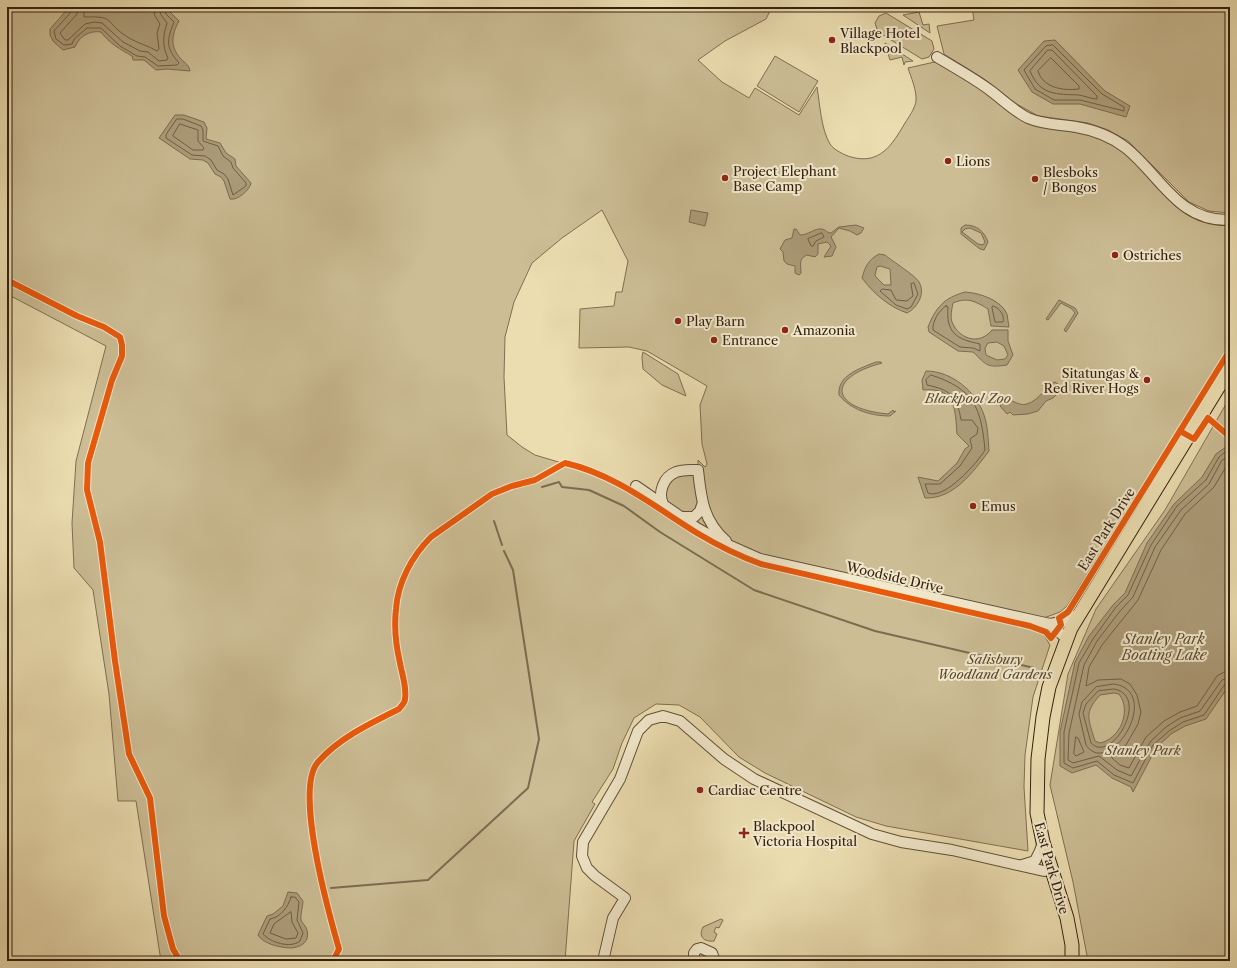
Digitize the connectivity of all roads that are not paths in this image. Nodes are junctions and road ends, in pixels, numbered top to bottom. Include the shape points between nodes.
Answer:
1 (937, 57) dead end
2 (1230, 220) edge
3 (1230, 368) edge
4 (662, 487) junction
5 (663, 504) junction
6 (702, 505) junction
7 (682, 517) junction
8 (737, 549) junction
9 (1080, 613) junction
10 (1050, 624) junction
11 (1067, 638) junction
12 (1043, 842) junction
13 (1020, 865) junction
14 (1052, 869) junction
15 (603, 961) edge
16 (694, 961) edge
17 (715, 961) edge
18 (1072, 961) edge

1 - 2 street via 1027,117 1050,125 1088,129 1114,141 1126,149 1168,192 1193,212 1205,218
3 - 9 main road, East Park Drive
4 - 5 street via 660,496
4 - 5 street, Woodside Drive via 653,491 637,487
4 - 6 street, Woodside Drive via 675,472 698,470
5 - 7 street, Woodside Drive
6 - 7 street via 698,515
6 - 8 street, Woodside Drive via 715,529
7 - 8 street, Woodside Drive
8 - 10 street, Woodside Drive via 772,562
9 - 10 street, Woodside Drive via 1066,621
9 - 11 main road, East Park Drive
10 - 11 street, Woodside Drive
11 - 12 main road, East Park Drive via 1050,687 1040,734 1036,792
12 - 13 street via 1035,861
12 - 14 main road, East Park Drive
13 - 14 street via 1044,871
13 - 15 street via 901,842 867,832 760,782 724,759 680,721 659,717 649,720 638,731 620,779 583,842 582,856 587,868 625,898 613,918
14 - 18 main road, East Park Drive via 1070,932
16 - 17 street via 694,953 701,948 712,953

